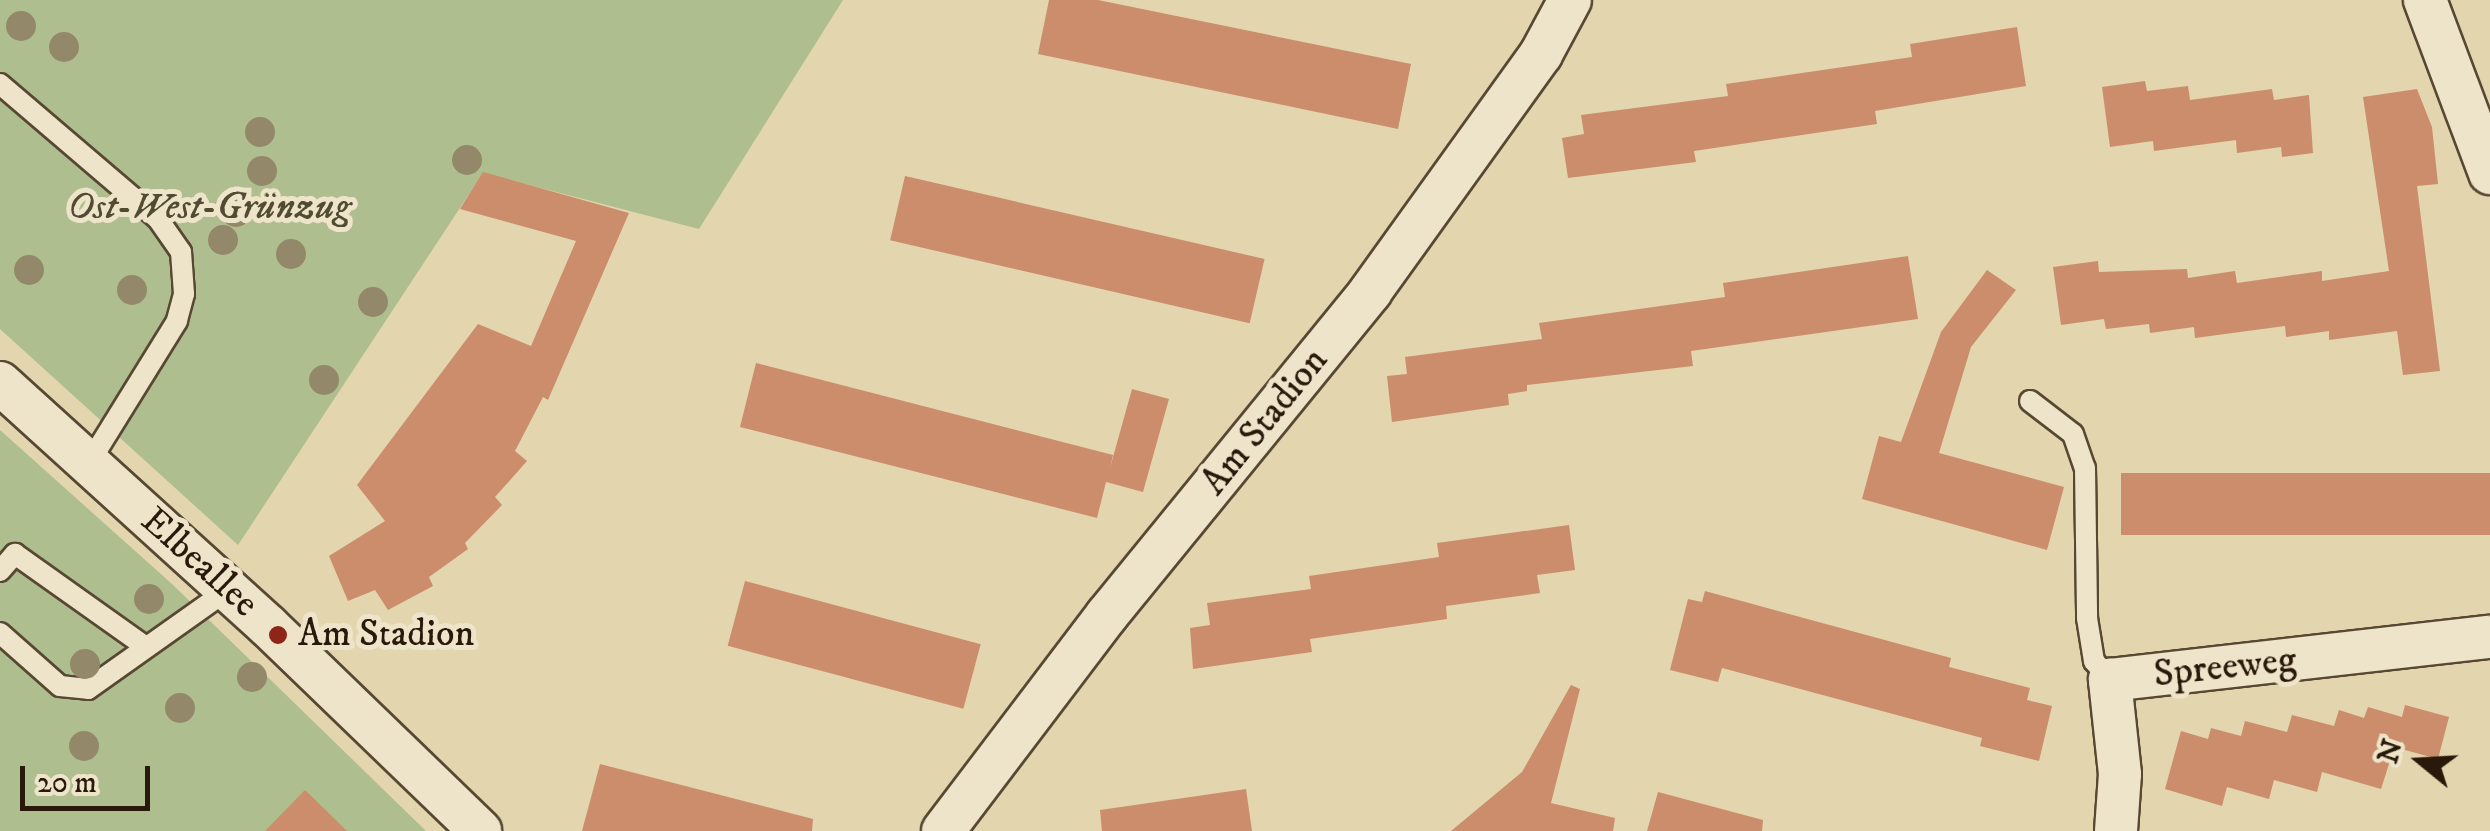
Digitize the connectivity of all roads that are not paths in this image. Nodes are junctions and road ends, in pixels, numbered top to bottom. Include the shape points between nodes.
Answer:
1 (1570, 0) edge
2 (2425, 0) edge
3 (0, 84) edge
4 (2490, 173) edge
5 (0, 383) edge
6 (2030, 401) dead end
7 (89, 463) junction
8 (0, 572) edge
9 (228, 590) junction
10 (0, 633) edge
11 (2490, 637) edge
12 (143, 646) junction
13 (2110, 680) junction
14 (480, 831) edge
15 (943, 831) edge
16 (2116, 831) edge

1 - 15 street, Am Stadion via 1541,54 1370,292 1107,615
2 - 4 street
3 - 7 lane via 158,218 181,252 184,294 177,321
5 - 7 street, Elbeallee
6 - 13 lane via 2073,434 2085,468 2087,618 2094,661
7 - 9 street, Elbeallee
8 - 12 lane via 14,554
9 - 12 lane
9 - 14 street, Elbeallee
10 - 12 lane via 60,686 88,690
11 - 13 street, Spreeweg
13 - 16 street, Spreeweg via 2120,774

